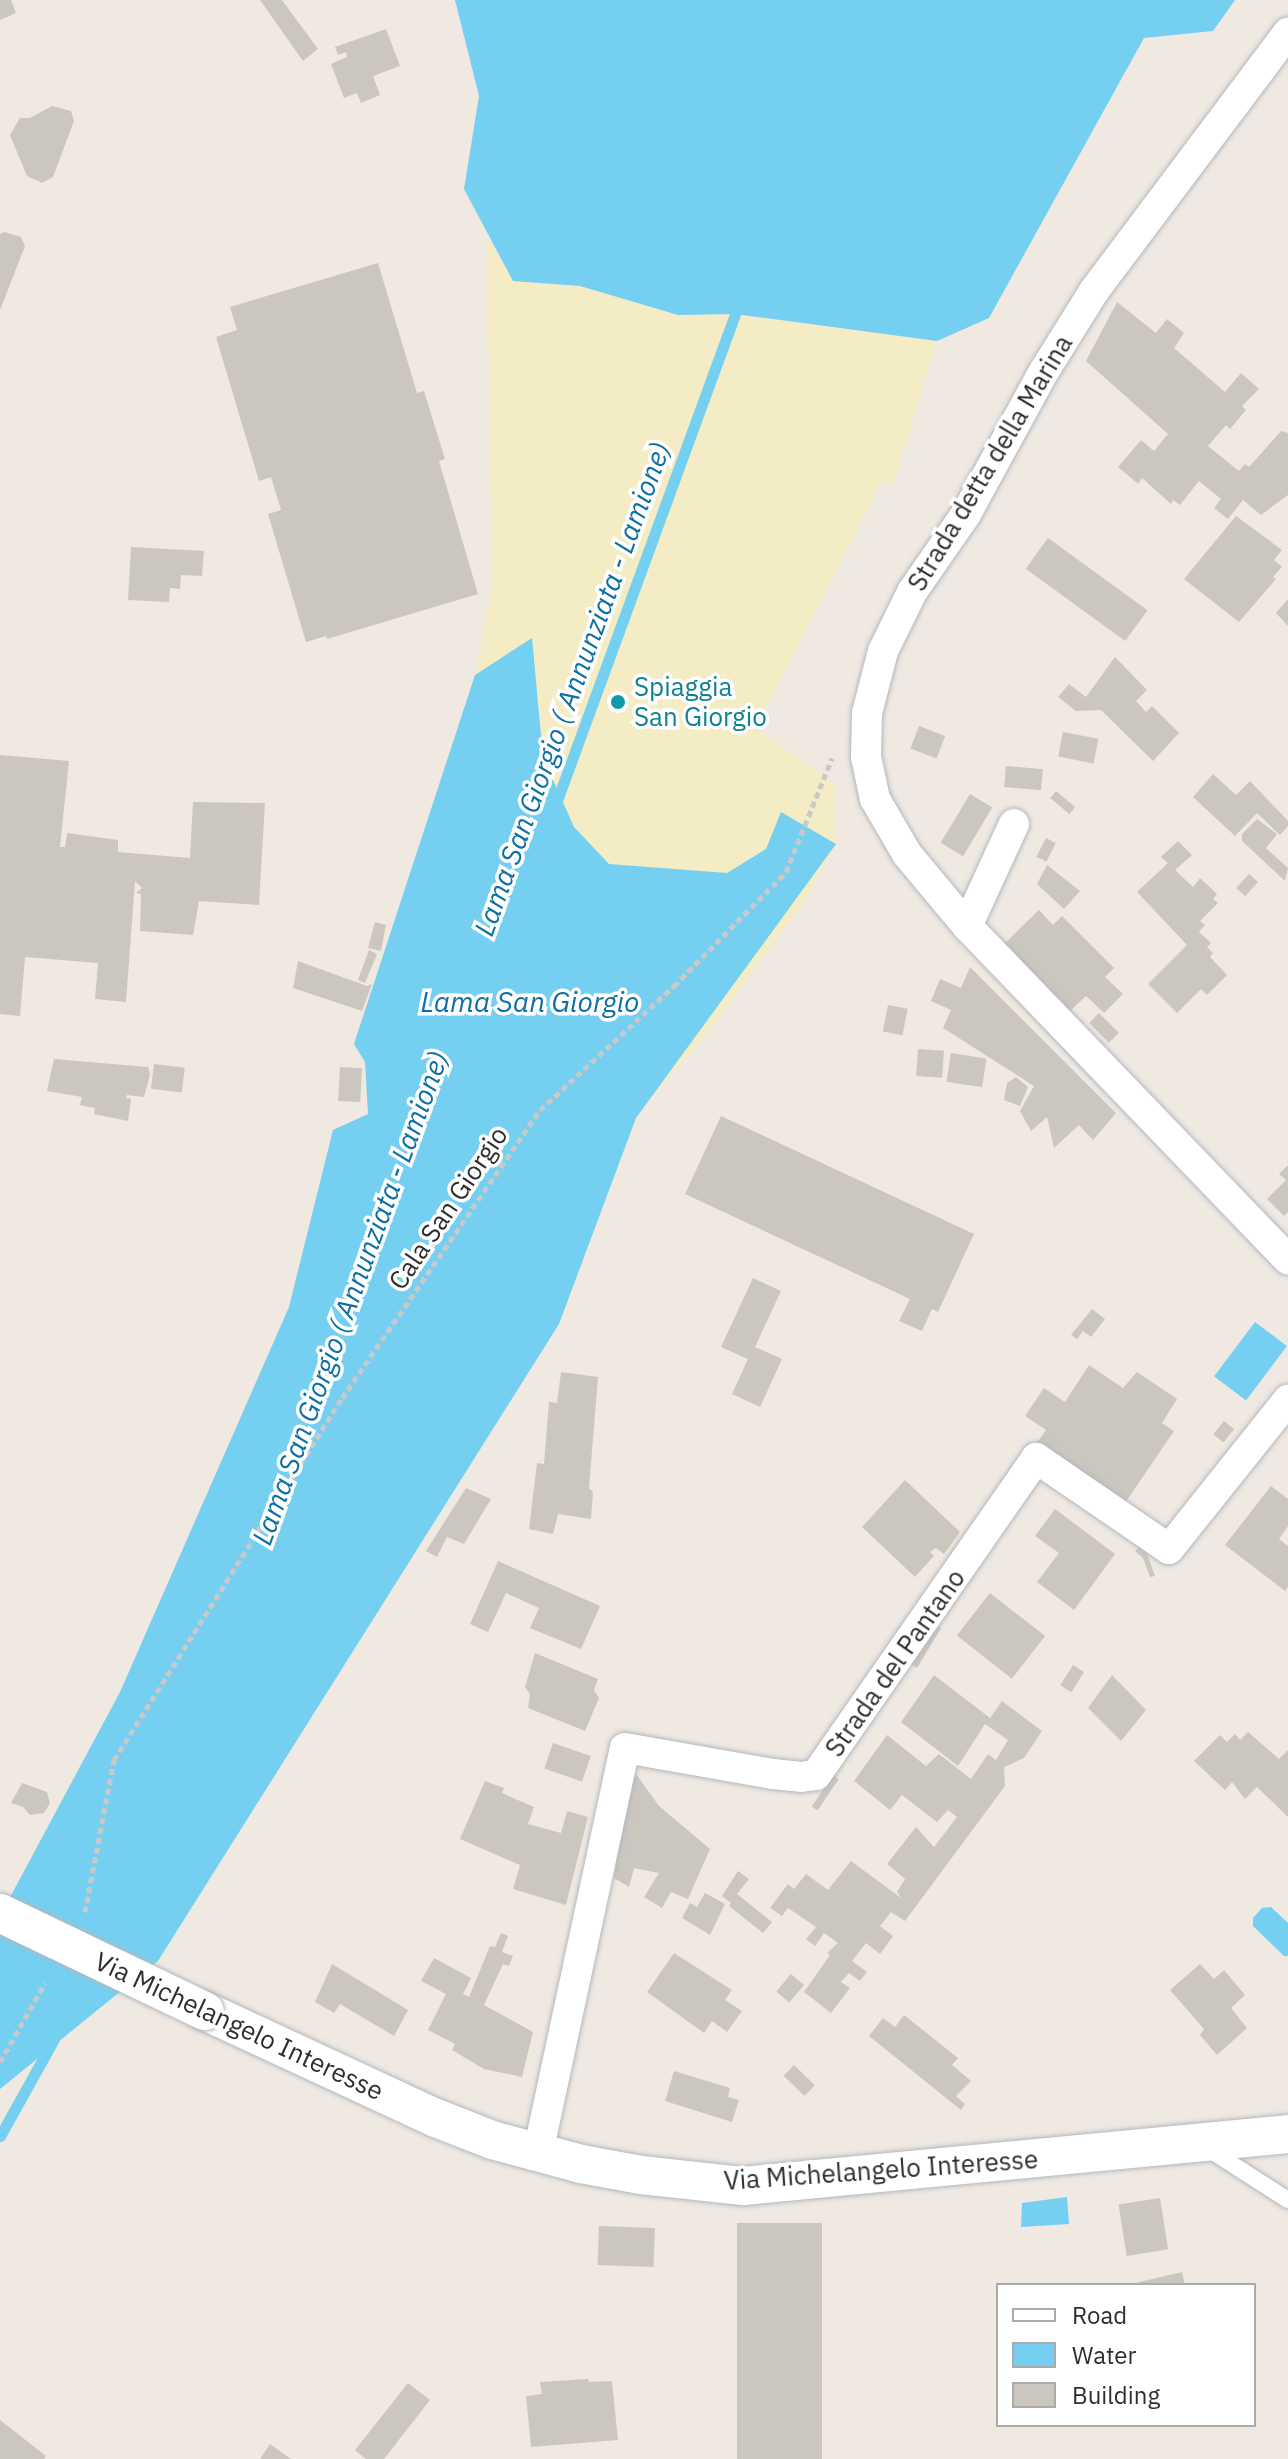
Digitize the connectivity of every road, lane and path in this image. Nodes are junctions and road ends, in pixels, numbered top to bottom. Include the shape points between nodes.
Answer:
1 (1288, 33) edge
2 (867, 713) junction
3 (1014, 824) dead end
4 (967, 926) junction
5 (1288, 1259) edge
6 (1288, 1400) edge
7 (85, 1912) dead end
8 (0, 1913) edge
9 (45, 1983) dead end
10 (0, 2062) edge
11 (1288, 2134) edge
12 (1202, 2145) junction
13 (538, 2153) junction
14 (1288, 2200) edge

1 - 2 street, Strada detta della Marina via 1094,291 1043,373 966,514 912,592 883,651
2 - 4 street, Strada detta della Marina via 866,757 875,799 907,854
2 - 7 path, Cala San Giorgio via 827,763 786,872 674,986 540,1110 342,1398 114,1760
3 - 4 street
4 - 5 street, Strada detta della Marina
6 - 13 street, Strada del Pantano via 1169,1549 1036,1458 816,1775 773,1774 625,1748
8 - 13 street, Via Michelangelo Interesse, bridge via 436,2118
9 - 10 path
11 - 12 street, Via Michelangelo Interesse
12 - 13 street, Via Michelangelo Interesse via 743,2186 641,2175
12 - 14 lane

